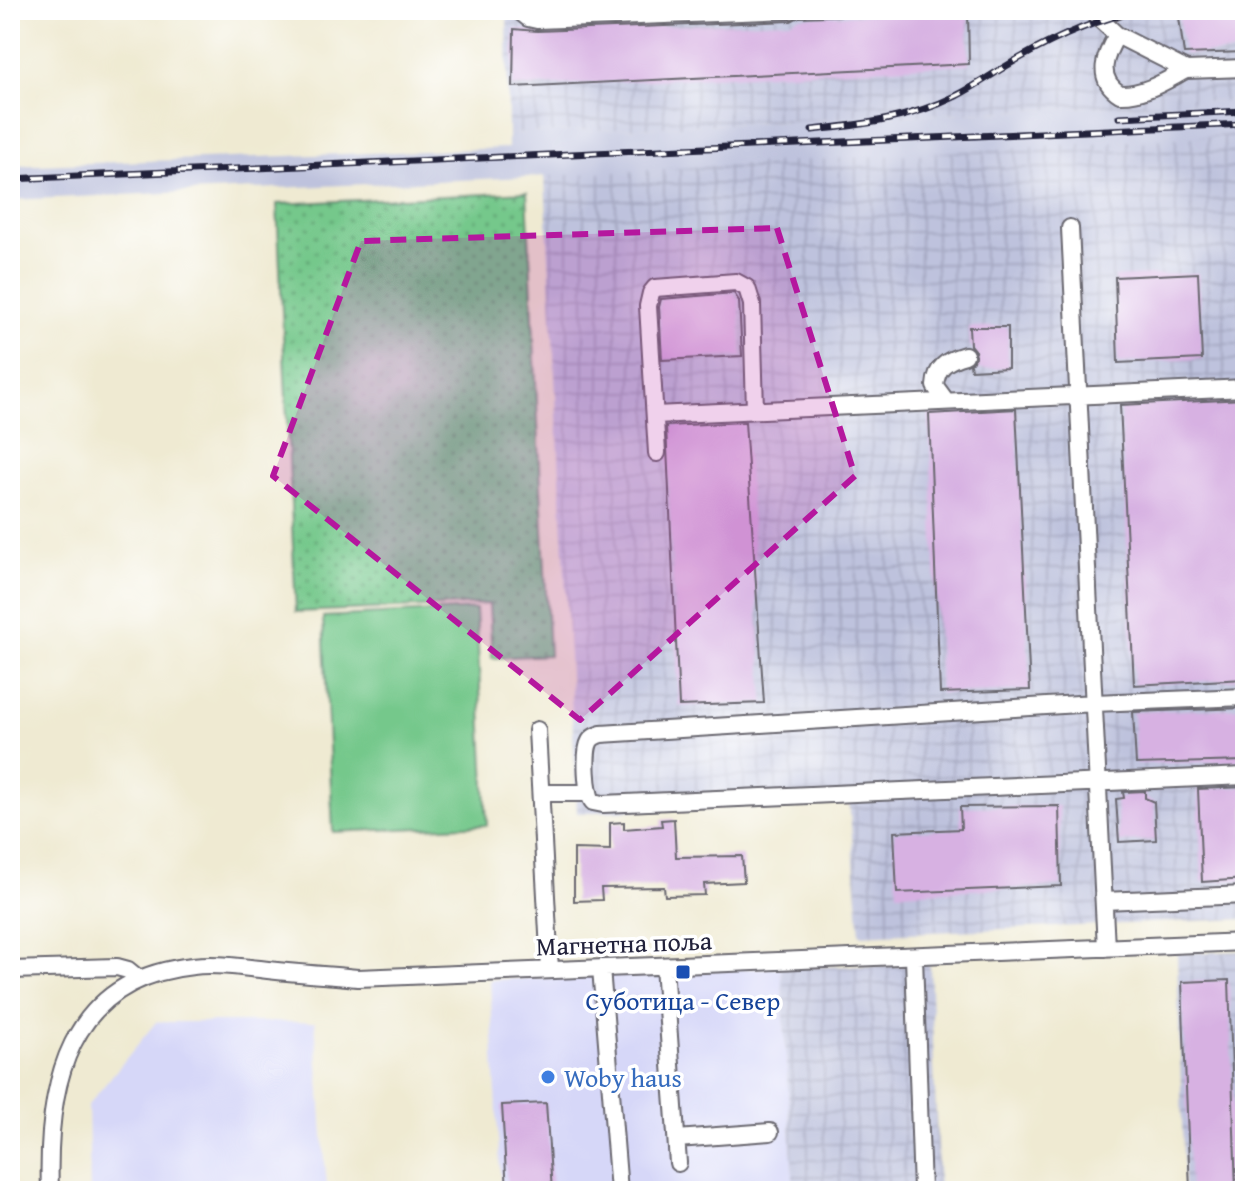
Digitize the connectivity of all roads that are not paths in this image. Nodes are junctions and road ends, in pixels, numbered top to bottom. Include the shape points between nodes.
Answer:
1 (518, 10) edge
2 (791, 10) edge
3 (1118, 10) edge
4 (1094, 14) edge
5 (1117, 35) junction
6 (1245, 68) edge
7 (1186, 70) junction
8 (1070, 228) dead end
9 (965, 355) dead end
10 (1245, 388) edge
11 (1078, 394) junction
12 (946, 401) junction
13 (755, 410) junction
14 (655, 415) junction
15 (657, 453) dead end
16 (1245, 697) edge
17 (1094, 703) junction
18 (537, 730) dead end
19 (1245, 776) edge
20 (1098, 782) junction
21 (541, 793) junction
22 (587, 793) junction
23 (1245, 895) edge
24 (1104, 901) junction
25 (1245, 942) edge
26 (1106, 948) junction
27 (914, 957) junction
28 (664, 966) junction
29 (601, 968) junction
30 (10, 970) edge
31 (550, 970) junction
32 (139, 979) junction
33 (770, 1132) dead end
34 (677, 1139) junction
35 (678, 1163) dead end
36 (50, 1191) edge
37 (619, 1191) edge
38 (922, 1191) edge

1 - 2 street via 537,20
3 - 4 street
4 - 5 street
5 - 7 street
5 - 7 street via 1104,68 1108,83 1120,94 1137,93
6 - 7 street
8 - 11 street
9 - 12 street via 950,359 936,374 935,386
10 - 11 street
11 - 12 street
11 - 17 street
12 - 13 street
13 - 14 street
13 - 14 street via 752,304 747,288 736,282 652,290 648,306
14 - 15 street
16 - 17 street
17 - 20 street
17 - 22 street via 601,734 588,745
18 - 21 street
19 - 20 street
20 - 22 street via 603,804 593,802
20 - 24 street
21 - 22 street
21 - 31 street
23 - 24 street
24 - 26 street
25 - 26 street, Магнетна поља
26 - 27 street, Магнетна поља
27 - 28 street, Магнетна поља
27 - 38 street
28 - 29 street, Магнетна поља
28 - 34 street
29 - 31 street, Магнетна поља
29 - 37 street
30 - 32 street via 117,967
31 - 32 street, Магнетна поља via 358,978 213,965
32 - 36 street via 105,1002 71,1042 52,1111
33 - 34 street
34 - 35 street

